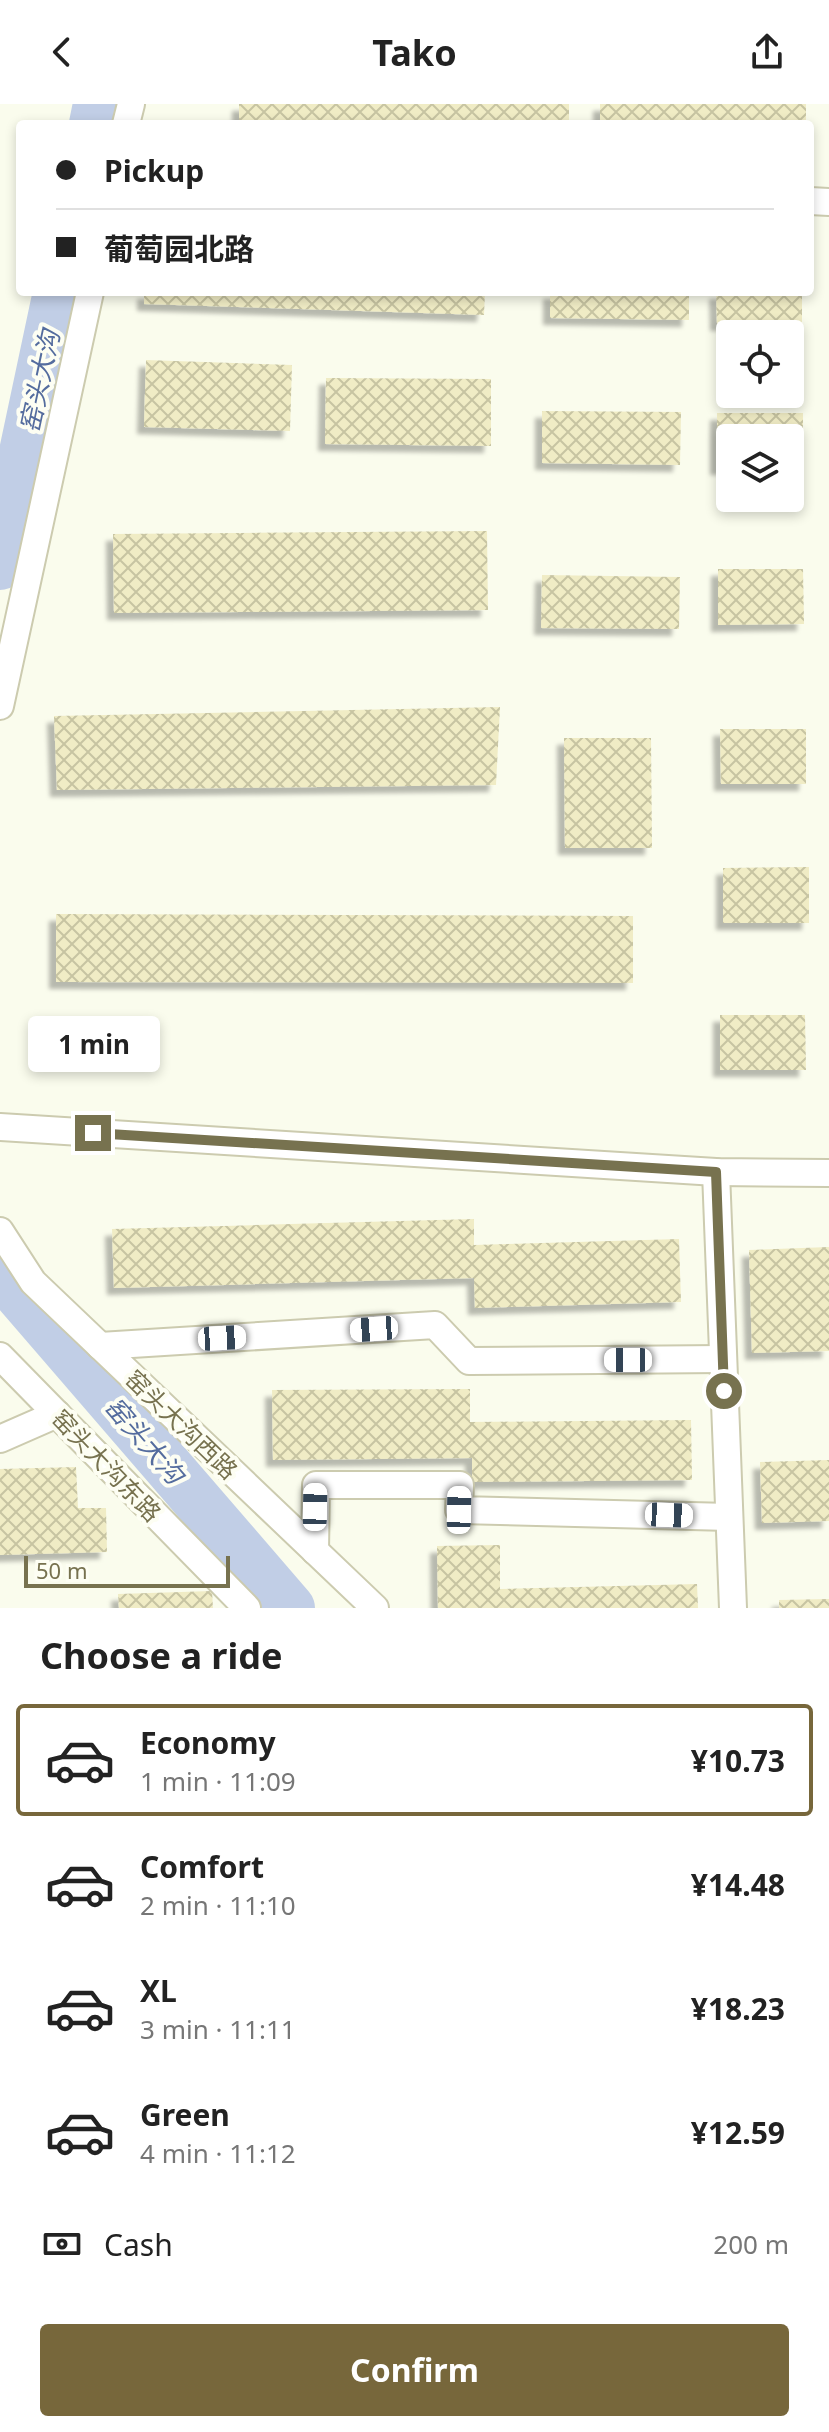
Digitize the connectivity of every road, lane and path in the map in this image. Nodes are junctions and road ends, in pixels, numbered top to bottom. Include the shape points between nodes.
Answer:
1 (89, 296) edge
2 (0, 706) edge
3 (0, 1127) edge
4 (716, 1172) junction
5 (829, 1173) edge
6 (0, 1231) edge
7 (100, 1346) junction
8 (0, 1356) edge
9 (723, 1359) junction
10 (57, 1414) junction
11 (0, 1439) edge
12 (729, 1517) junction
13 (315, 1551) junction
14 (247, 1608) edge
15 (375, 1608) edge
16 (733, 1608) edge

1 - 2 street
3 - 4 street
4 - 5 street
4 - 9 street
6 - 7 street, 窑头大沟西路 via 33,1282
7 - 9 street via 435,1325 469,1361
7 - 13 street, 窑头大沟西路
8 - 10 street, 窑头大沟东路
9 - 12 street
10 - 11 street
10 - 14 street, 窑头大沟东路
12 - 13 street via 459,1510 460,1485 316,1485
12 - 16 street
13 - 15 street, 窑头大沟西路

